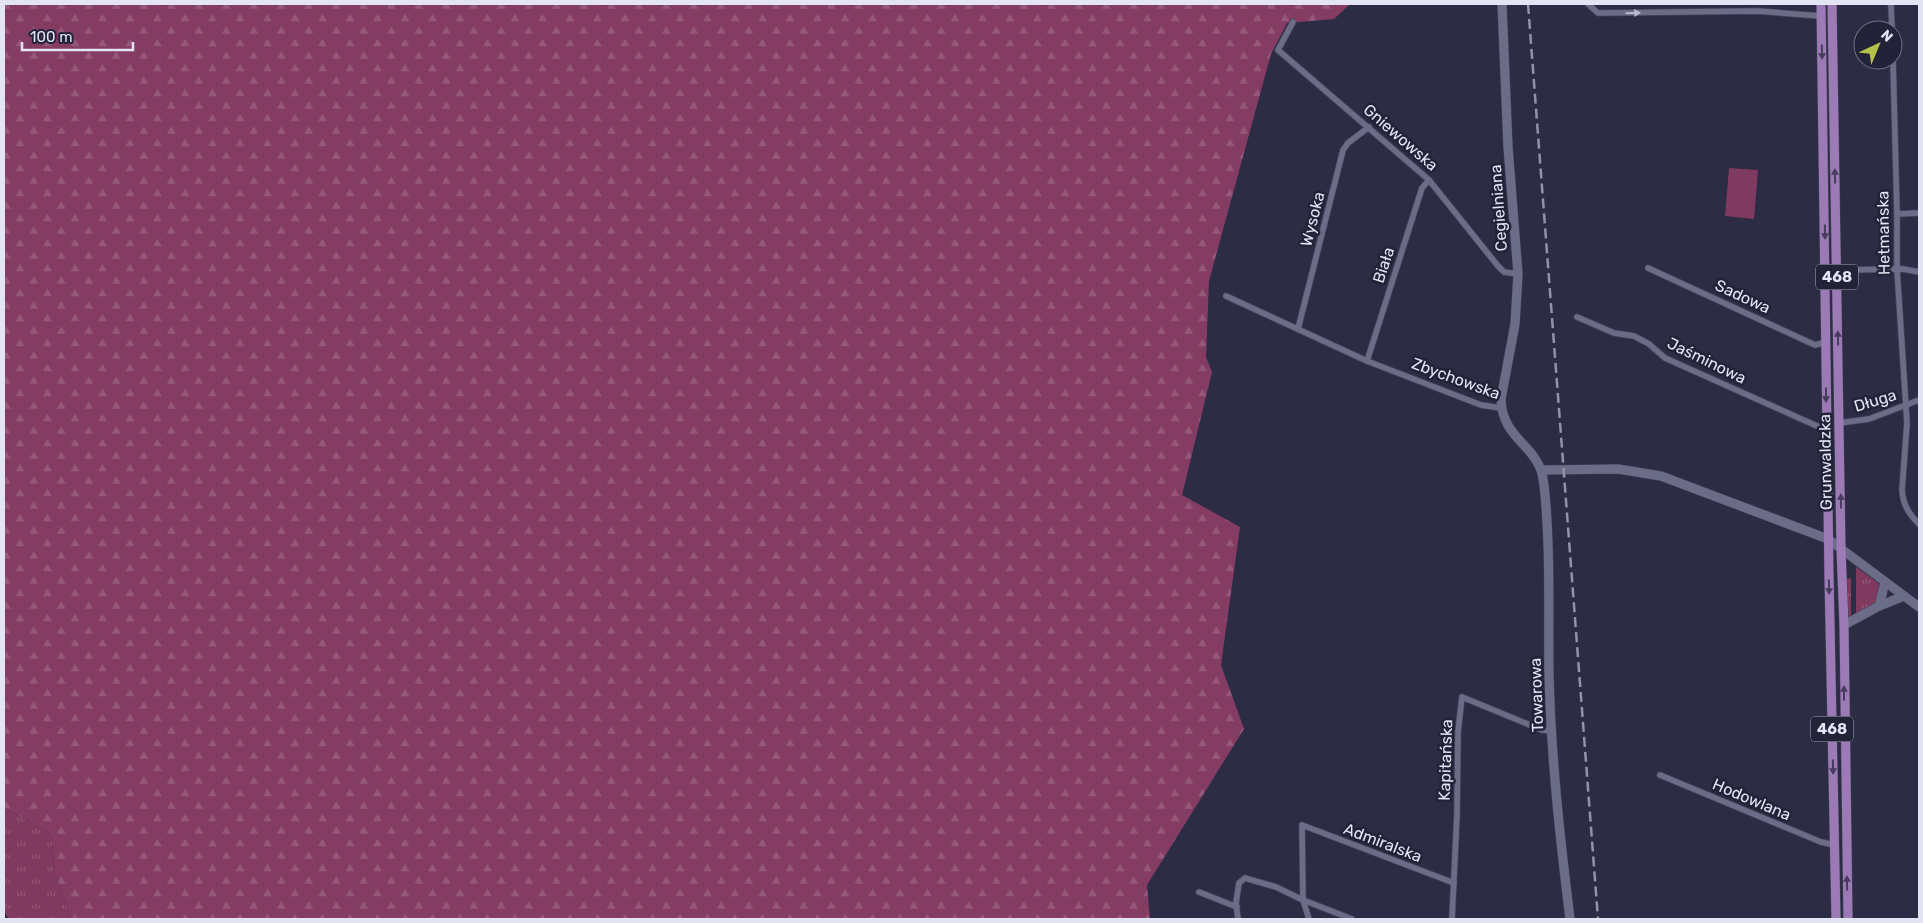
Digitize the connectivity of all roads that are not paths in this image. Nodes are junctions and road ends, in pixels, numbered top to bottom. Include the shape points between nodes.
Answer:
1 (1502, 4) edge
2 (1588, 4) edge
3 (1666, 4) edge
4 (1757, 4) edge
5 (1821, 4) edge
6 (1832, 4) edge
7 (1891, 4) edge
8 (1757, 11) junction
9 (1666, 12) junction
10 (1821, 16) junction
11 (1892, 20) edge
12 (1293, 22) dead end
13 (1893, 70) edge
14 (1369, 127) junction
15 (1430, 180) junction
16 (1919, 213) edge
17 (1897, 214) junction
18 (1648, 268) dead end
19 (1897, 269) junction
20 (1837, 270) junction
21 (1919, 272) edge
22 (1518, 274) junction
23 (1226, 296) dead end
24 (1577, 317) dead end
25 (1298, 329) junction
26 (1826, 342) junction
27 (1367, 361) junction
28 (1919, 400) edge
29 (1906, 405) junction
30 (1501, 408) junction
31 (1839, 423) junction
32 (1826, 428) junction
33 (1541, 470) junction
34 (1919, 524) edge
35 (1828, 539) junction
36 (1841, 549) junction
37 (1885, 582) junction
38 (1904, 596) junction
39 (1879, 606) junction
40 (1919, 607) edge
41 (1844, 625) junction
42 (1552, 731) junction
43 (1660, 775) dead end
44 (1835, 845) junction
45 (1454, 883) junction
46 (1199, 892) dead end
47 (1303, 900) junction
48 (1237, 907) junction
49 (1238, 919) edge
50 (1309, 919) edge
51 (1352, 919) edge
52 (1452, 919) edge
53 (1570, 919) edge
54 (1836, 919) edge
55 (1848, 919) edge

1 - 22 street, Cegielniana
2 -> 9 street via 1598,13
3 - 9 street
4 - 8 street
5 - 10 main road, Grunwaldzka / 468
20 -> 6 main road, Grunwaldzka / 468
7 - 11 street
8 - 9 street
8 - 10 street
10 -> 26 main road, Grunwaldzka / 468
12 - 14 street, Gniewowska via 1278,50
13 - 17 street, Hetmańska
14 - 15 street, Gniewowska
14 - 25 street, Wysoka via 1343,150
15 - 22 street, Gniewowska via 1498,266 1504,272
15 - 27 street, Biała via 1422,188
16 - 17 street
17 - 19 street, Hetmańska
18 - 26 street, Sadowa via 1816,345
19 - 20 street
19 - 21 street
19 - 29 street, Hetmańska
31 -> 20 main road, Grunwaldzka / 468
22 - 30 street, Cegielniana via 1515,324
23 - 25 street, Zbychowska
24 - 32 street, Jaśminowa via 1614,333 1634,336 1664,358
25 - 27 street, Zbychowska
26 -> 32 main road, Grunwaldzka / 468
27 - 30 street, Zbychowska via 1481,405
28 - 29 street, Długa
29 - 31 street, Długa via 1869,419
29 - 34 street, Hetmańska via 1903,500
30 - 33 street, Zbychowska via 1510,428
36 -> 31 main road, Grunwaldzka / 468
32 - 35 main road, Grunwaldzka / 468
33 - 35 street via 1605,468 1652,474
33 - 42 street, Towarowa via 1550,580
35 - 36 street
35 -> 44 main road, Grunwaldzka / 468
36 - 37 street
36 - 41 main road, Grunwaldzka / 468
37 - 38 street
37 - 39 street
38 - 39 street
38 - 40 street
39 - 41 street
55 -> 41 main road, Grunwaldzka / 468
42 - 45 street, Kapitańska via 1542,730 1462,697
42 - 53 street, Towarowa
43 - 44 street, Hodowlana
44 - 54 main road, Grunwaldzka / 468
45 - 47 street, Admiralska via 1302,825
45 - 52 street, Kapitańska
46 - 48 street
47 - 48 street via 1276,887 1245,878 1238,883
47 - 50 street
47 - 51 street
48 - 49 street

